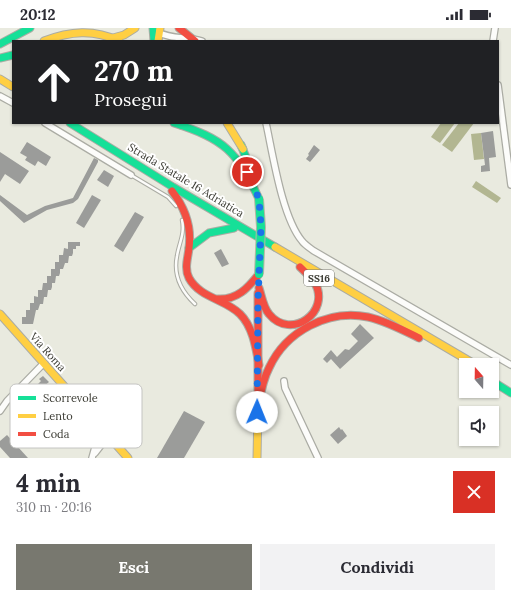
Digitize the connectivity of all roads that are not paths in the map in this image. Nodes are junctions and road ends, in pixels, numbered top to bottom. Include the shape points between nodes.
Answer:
1 (30, 28) edge
2 (135, 28) edge
3 (179, 28) edge
4 (495, 28) edge
5 (157, 32) edge
6 (168, 39) edge
7 (46, 40) edge
8 (116, 40) edge
9 (194, 40) edge
10 (493, 40) edge
11 (0, 44) edge
12 (12, 55) edge
13 (0, 58) edge
14 (0, 79) edge
15 (0, 86) edge
16 (12, 86) edge
17 (12, 93) edge
18 (499, 93) edge
19 (0, 96) edge
20 (12, 102) edge
21 (47, 124) edge
22 (63, 124) edge
23 (72, 124) edge
24 (85, 124) edge
25 (180, 124) edge
26 (227, 124) edge
27 (232, 124) edge
28 (266, 124) edge
29 (243, 149) junction
30 (131, 175) joint
31 (511, 185) edge
32 (172, 191) junction
33 (186, 194) junction
34 (259, 199) junction
35 (234, 228) junction
36 (189, 248) junction
37 (300, 266) junction
38 (259, 274) junction
39 (259, 288) junction
40 (212, 299) junction
41 (195, 304) dead end
42 (0, 314) edge
43 (419, 338) junction
44 (464, 358) edge
45 (459, 362) edge
46 (44, 363) junction
47 (259, 365) junction
48 (511, 365) edge
49 (499, 378) edge
50 (284, 381) dead end
51 (24, 384) edge
52 (62, 384) edge
53 (499, 385) edge
54 (511, 386) edge
55 (511, 392) edge
56 (10, 398) edge
57 (0, 411) edge
58 (257, 412) junction
59 (257, 438) junction
60 (119, 448) edge
61 (128, 458) edge
62 (253, 458) edge
63 (257, 458) edge
64 (318, 458) edge

1 - 11 main road
2 - 8 main road
3 - 9 main road
4 - 10 street
5 - 6 street
6 - 9 street
7 - 8 main road via 73,32 95,32
12 - 13 main road
14 - 16 main road
15 - 17 main road
18 - 31 street
19 - 20 street
21 - 30 street
22 - 32 main road, Strada Statale 16 Adriatica / SS16
23 - 33 main road, Strada Statale 16 Adriatica / SS16
24 - 33 main road
25 - 34 main road via 217,139 232,150 247,172
26 - 29 main road
27 - 29 main road
28 - 48 street via 286,209 302,242
29 - 34 main road via 256,183
30 - 41 lane via 168,197 181,213 184,232 177,256 177,279 183,291
32 - 35 main road, Strada Statale 16 Adriatica / SS16
32 - 36 main road via 186,212 190,227
33 - 44 main road, Strada Statale 16 Adriatica / SS16
34 - 38 main road, bridge
35 - 36 main road via 215,230 201,236
35 - 37 main road, Strada Statale 16 Adriatica / SS16
36 - 40 main road via 186,266 188,277 199,291
37 - 39 main road via 316,283 319,293 319,304 314,314 303,322 292,325 280,323 271,317
37 - 43 main road, Strada Statale 16 Adriatica / SS16
38 - 39 main road
38 - 40 main road via 248,289 235,298
39 - 47 main road
40 - 47 main road via 233,308 246,320 253,337
42 - 46 main road, Via Roma
43 - 45 main road, Strada Statale 16 Adriatica / SS16
43 - 58 main road via 381,320 360,315 341,315 306,326 286,343 271,362
46 - 51 street
46 - 52 main road, Via Roma
47 - 58 main road
49 - 54 main road
50 - 64 street
53 - 55 main road
56 - 57 street
58 - 59 main road
59 - 62 main road
59 - 63 main road
60 - 61 main road, Via Roma

